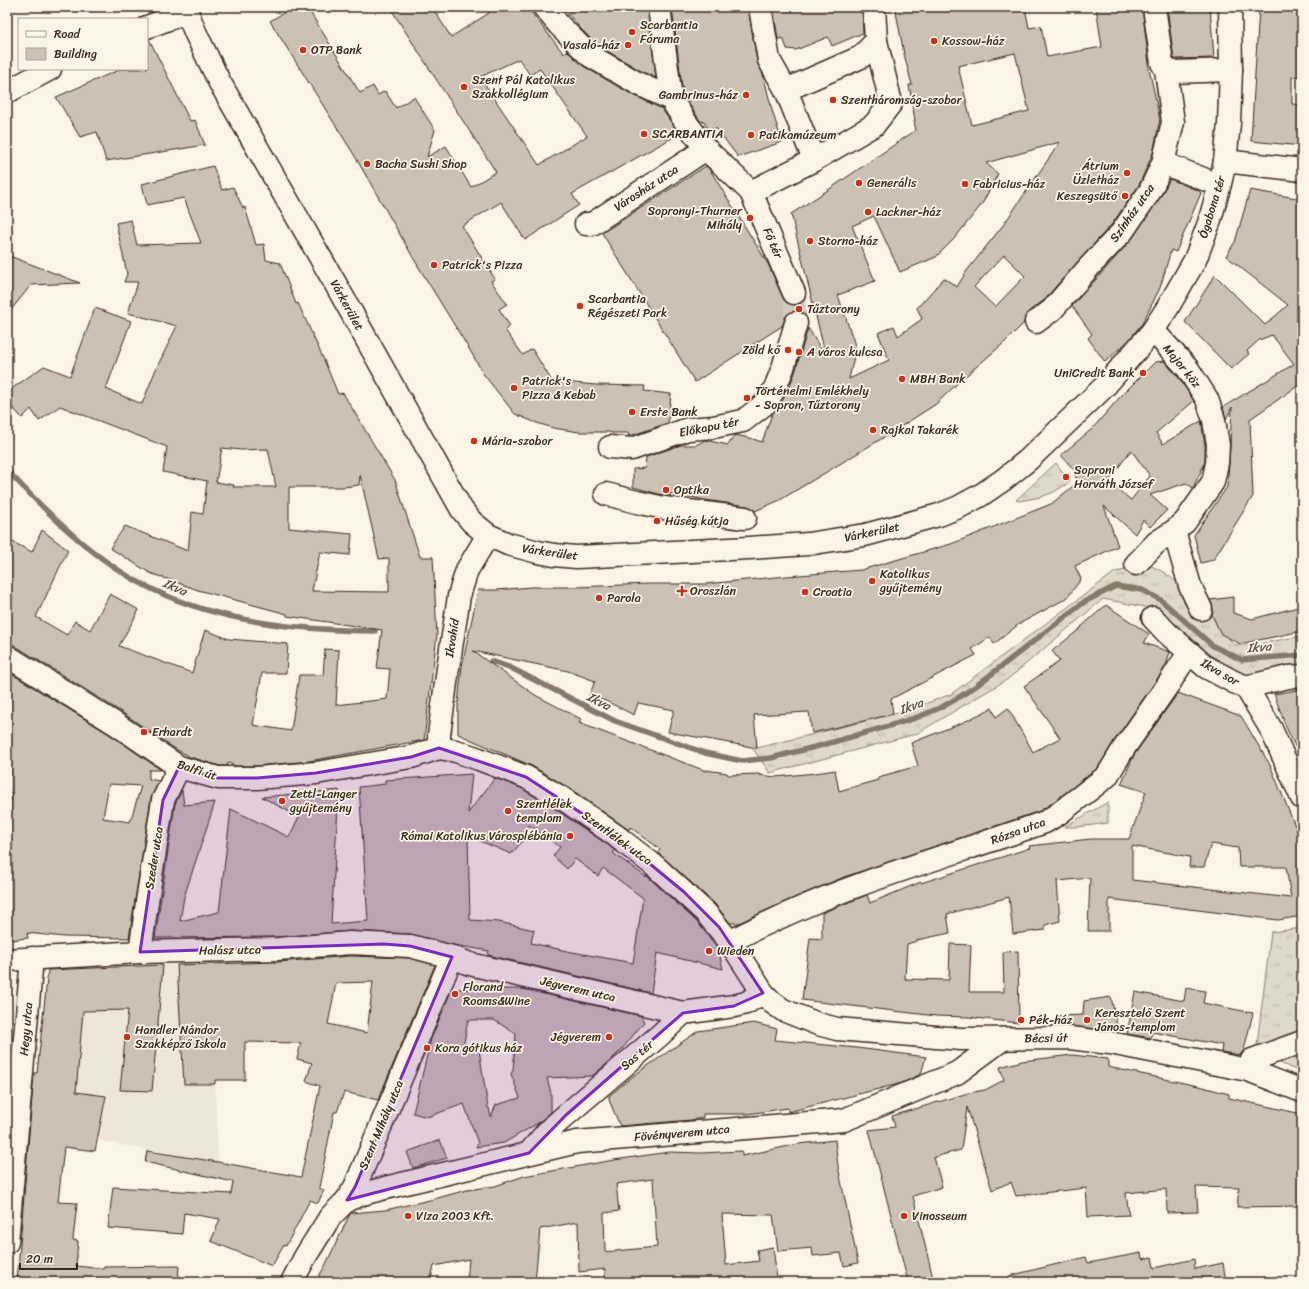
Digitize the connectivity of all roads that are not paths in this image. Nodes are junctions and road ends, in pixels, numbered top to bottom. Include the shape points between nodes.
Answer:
1 (544, 7) edge
2 (659, 7) edge
3 (760, 7) edge
4 (874, 7) edge
5 (1154, 7) edge
6 (1230, 7) edge
7 (186, 10) edge
8 (148, 27) edge
9 (877, 35) junction
10 (48, 70) edge
11 (1166, 70) junction
12 (1231, 70) junction
13 (786, 90) junction
14 (7, 92) edge
15 (671, 99) junction
16 (706, 150) junction
17 (814, 160) junction
18 (1225, 161) junction
19 (1163, 163) junction
20 (1302, 170) edge
21 (1206, 180) dead end
22 (751, 192) junction
23 (586, 224) dead end
24 (794, 293) tunnel mouth
25 (1036, 322) dead end
26 (796, 323) tunnel mouth
27 (1152, 332) junction
28 (610, 447) dead end
29 (606, 494) dead end
30 (745, 518) dead end
31 (1174, 531) junction
32 (488, 535) junction
33 (1136, 564) dead end
34 (1201, 609) dead end
35 (1153, 618) dead end
36 (1190, 653) junction
37 (7, 656) edge
38 (1302, 676) edge
39 (1246, 687) junction
40 (439, 748) junction
41 (179, 767) junction
42 (1302, 798) edge
43 (730, 942) junction
44 (140, 952) junction
45 (452, 957) junction
46 (32, 958) junction
47 (7, 960) edge
48 (763, 993) junction
49 (683, 1013) junction
50 (962, 1039) junction
51 (1003, 1039) junction
52 (1302, 1042) edge
53 (967, 1065) junction
54 (1248, 1070) junction
55 (1302, 1091) edge
56 (566, 1115) junction
57 (577, 1142) junction
58 (529, 1153) junction
59 (347, 1200) junction
60 (7, 1242) edge
61 (292, 1282) edge

1 - 15 street via 589,55
2 - 15 street
3 - 13 street via 769,60
4 - 9 street
5 - 11 street, Színház utca via 1162,63
6 - 12 street, Ógabona tér
7 - 8 street
7 - 32 street, Várkerület via 220,83 462,510
9 - 13 street via 861,57
9 - 17 street via 891,103 874,125
10 - 14 street
11 - 12 street
11 - 19 street, Színház utca via 1173,122
12 - 18 street, Ógabona tér
13 - 17 street
15 - 16 street, Fő tér
16 - 22 street, Fő tér
16 - 23 street, Városház utca via 592,224
17 - 22 street
18 - 20 street
18 - 27 street, Ógabona tér via 1209,223 1195,260
19 - 21 street, Ógabona tér
19 - 25 street, Színház utca via 1150,191 1122,232 1052,310
22 - 24 street, Fő tér
26 - 28 street, Előkapu tér via 775,388 766,403 743,421 688,429 632,449
27 - 31 street, Major köz via 1188,369 1208,399 1218,445 1213,482 1185,522
27 - 32 street, Várkerület via 1095,396 1004,480 981,496 927,519 865,535 808,544 576,557 538,552 508,544
29 - 30 street via 664,508
31 - 33 street, Major köz via 1156,543
31 - 34 street via 1190,586
32 - 40 street, Ikvahíd via 467,570 459,596
35 - 36 street, Ikva sor
36 - 39 street, Ikva sor via 1206,667
36 - 43 street, Rózsa utca via 1107,776 1058,814 1045,822 801,907
37 - 41 street, Balfi út
38 - 39 street, Ikva sor
39 - 42 street via 1271,729
40 - 41 street, Balfi út via 411,757 323,772 257,778 218,778
40 - 43 street, Szentlélek utca via 456,751 526,777 562,798 656,867 706,913
41 - 44 street, Szeder utca via 163,800
43 - 48 street
44 - 45 street, Halász utca via 384,944 410,946
44 - 46 street, Halász utca
45 - 49 street, Jégverem utca via 470,964
45 - 59 street, Szent Mihály utca via 356,1187
46 - 47 street, Halász utca
46 - 60 street, Hegy utca
48 - 49 street via 746,1003
48 - 50 street, Bécsi út via 787,1012 837,1029
49 - 56 street, Sas tér
50 - 51 street, Bécsi út
50 - 53 street via 972,1045 975,1051
51 - 53 street, Fövényverem utca
51 - 54 street, Bécsi út via 1070,1038 1110,1043
52 - 54 street via 1252,1060
53 - 57 street, Fövényverem utca via 957,1072 844,1120
54 - 55 street, Bécsi út
56 - 57 street via 560,1125 561,1136
56 - 58 street, Sas tér
57 - 58 street, Fövényverem utca
58 - 59 street, Fövényverem utca
59 - 61 street, Szent Mihály utca via 330,1217

